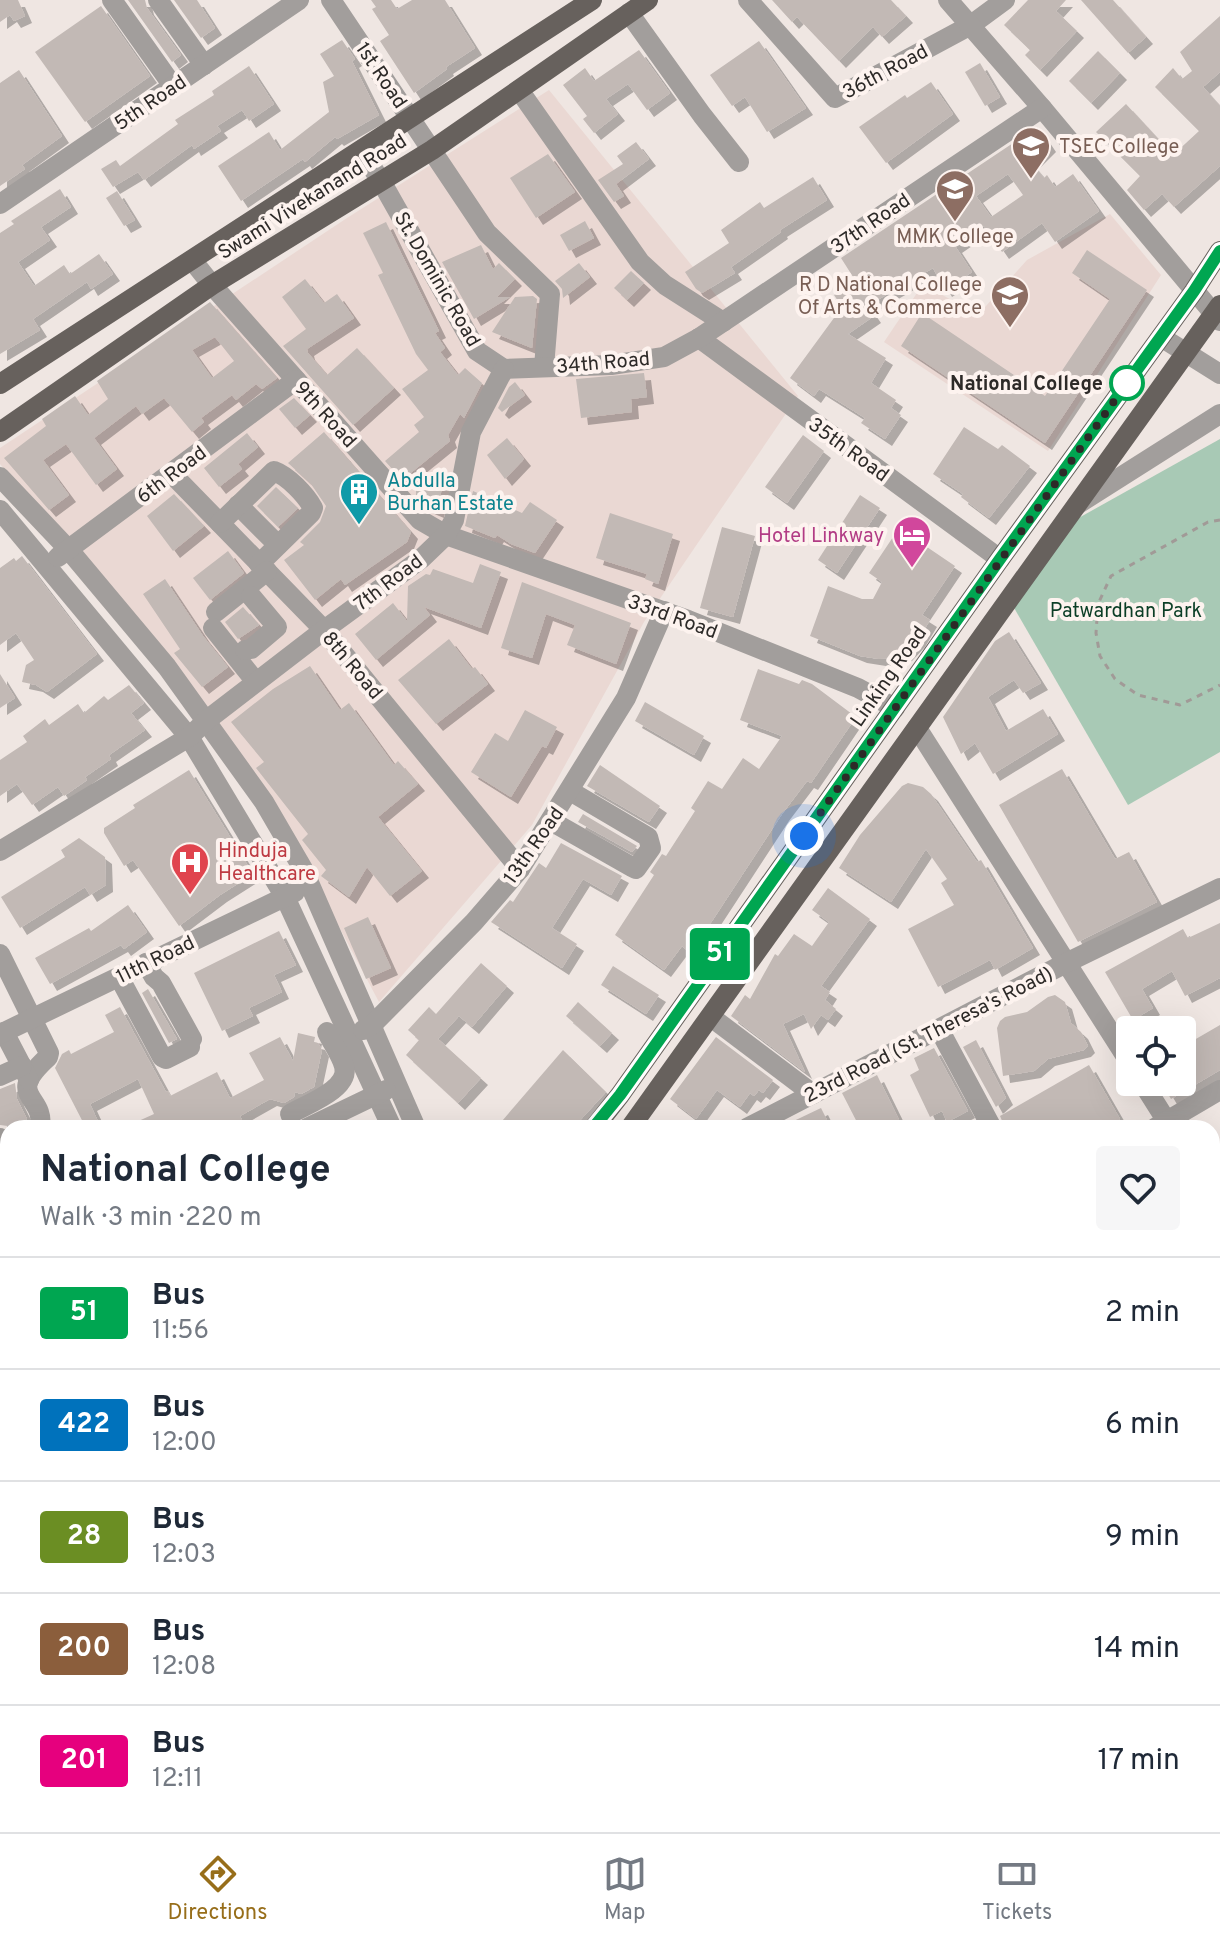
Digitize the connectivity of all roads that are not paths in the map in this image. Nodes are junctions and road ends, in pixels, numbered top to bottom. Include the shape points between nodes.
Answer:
1 (112, 0) edge
2 (158, 0) edge
3 (299, 0) edge
4 (331, 0) edge
5 (592, 0) edge
6 (648, 0) edge
7 (748, 0) edge
8 (948, 0) edge
9 (1005, 0) edge
10 (629, 13) junction
11 (971, 25) junction
12 (204, 65) junction
13 (173, 86) junction
14 (519, 90) junction
15 (1042, 108) junction
16 (412, 118) junction
17 (432, 150) junction
18 (361, 151) junction
19 (739, 162) dead end
20 (381, 181) junction
21 (0, 204) edge
22 (1220, 251) edge
23 (192, 260) junction
24 (212, 285) junction
25 (1194, 291) junction
26 (1218, 314) edge
27 (723, 322) junction
28 (1161, 337) junction
29 (699, 338) junction
30 (1187, 352) junction
31 (544, 367) junction
32 (504, 369) junction
33 (1220, 374) edge
34 (296, 380) junction
35 (0, 384) edge
36 (1220, 414) edge
37 (0, 432) edge
38 (172, 474) junction
39 (0, 477) edge
40 (238, 505) junction
41 (1077, 505) junction
42 (0, 510) edge
43 (220, 523) junction
44 (446, 535) junction
45 (278, 545) junction
46 (69, 550) junction
47 (1000, 559) junction
48 (45, 566) junction
49 (268, 573) junction
50 (247, 596) junction
51 (294, 599) junction
52 (664, 611) junction
53 (270, 618) junction
54 (324, 630) junction
55 (243, 648) junction
56 (267, 673) junction
57 (895, 708) junction
58 (207, 720) junction
59 (917, 728) junction
60 (189, 737) junction
61 (570, 791) junction
62 (551, 821) junction
63 (0, 851) edge
64 (520, 869) junction
65 (309, 884) junction
66 (1220, 888) edge
67 (285, 897) junction
68 (0, 954) edge
69 (1066, 963) junction
70 (148, 973) junction
71 (123, 985) junction
72 (711, 1017) junction
73 (371, 1026) junction
74 (12, 1028) edge
75 (939, 1029) junction
76 (334, 1032) junction
77 (1116, 1041) edge
78 (15, 1071) edge
79 (350, 1074) junction
80 (397, 1086) junction
81 (1220, 1090) edge
82 (374, 1092) junction
83 (813, 1094) junction
84 (620, 1095) junction
85 (1149, 1096) edge
86 (291, 1116) edge
87 (39, 1120) edge
88 (322, 1120) edge
89 (388, 1120) edge
90 (412, 1120) edge
91 (600, 1120) edge
92 (639, 1120) edge
93 (643, 1120) edge
94 (763, 1120) edge
95 (988, 1120) edge
96 (1161, 1120) edge
97 (1173, 1120) edge

1 - 13 street
2 - 12 street
3 - 12 street, 5th Road
4 - 16 street, 1st Road
5 - 16 main road, Swami Vivekanand Road
6 - 10 main road, Swami Vivekanand Road
7 - 11 street, 36th Road via 835,98
8 - 11 street
9 - 11 street, 36th Road
10 - 14 main road, Swami Vivekanand Road
10 - 19 street
11 - 15 street
12 - 13 street, 5th Road
13 - 21 street, 5th Road
14 - 17 main road, Swami Vivekanand Road
14 - 27 street via 640,262
15 - 25 street
15 - 27 street, 37th Road
16 - 17 street, 1st Road
16 - 18 main road, Swami Vivekanand Road
17 - 20 main road, Swami Vivekanand Road
17 - 31 street, 1st Road via 487,233 550,294
18 - 20 street, St. Dominic Road
18 - 23 main road, Swami Vivekanand Road
20 - 24 main road, Swami Vivekanand Road
20 - 32 street, St. Dominic Road via 477,351
22 - 25 main road, Linking Road
23 - 24 street, 9th Road
23 - 35 main road, Swami Vivekanand Road
24 - 34 street, 9th Road
24 - 37 main road, Swami Vivekanand Road
25 - 26 street
25 - 28 main road, Linking Road
26 - 30 main road
27 - 29 street, 37th Road
28 - 30 street
28 - 47 main road, Linking Road
29 - 31 street, 34th Road via 664,357
29 - 47 street, 35th Road
30 - 33 street
30 - 41 main road
31 - 32 street, 34th Road
32 - 44 street, 7th Road via 471,432 454,520
34 - 38 street, 6th Road
34 - 44 street, 9th Road via 420,520
36 - 41 street
38 - 43 street, 8th Road
38 - 46 street, 6th Road
39 - 46 street
40 - 43 street
40 - 45 street
40 - 45 street via 274,471 308,500 313,511
41 - 59 main road
42 - 48 street
43 - 49 street, 8th Road
44 - 52 street, 33rd Road
44 - 54 street, 7th Road
45 - 49 street
46 - 48 street, 6th Road
46 - 58 street
47 - 57 main road, Linking Road
48 - 60 street
49 - 50 street
49 - 51 street, 8th Road
50 - 53 street
50 - 55 street via 215,620
51 - 53 street
51 - 54 street, 8th Road
52 - 57 street, 33rd Road via 858,688
52 - 61 street, 13th Road via 626,698
53 - 55 street via 276,629
54 - 56 street, 7th Road
54 - 64 street, 8th Road
55 - 56 street
55 - 56 street
56 - 58 street, 7th Road
57 - 84 main road, Linking Road
58 - 60 street, 7th Road
58 - 65 street via 285,835
59 - 69 street
59 - 72 main road
60 - 63 street
60 - 67 street
61 - 62 street, 13th Road
61 - 62 street via 648,837 651,848 641,866 636,869
62 - 64 street, 13th Road
64 - 73 street, 13th Road
65 - 67 street, 11th Road
65 - 73 street
66 - 69 street, 23rd Road (St. Theresa's Road)
67 - 70 street, 11th Road
67 - 76 street
68 - 74 street
69 - 75 street, 23rd Road (St. Theresa's Road)
69 - 77 street
70 - 71 street, 11th Road
70 - 71 street via 161,983 191,1043 166,1059
71 - 74 street, 11th Road
72 - 83 street
72 - 93 main road
73 - 76 street, 13th Road
73 - 80 street
74 - 78 street
74 - 78 street via 49,1053
75 - 83 street, 23rd Road (St. Theresa's Road)
75 - 95 street
76 - 79 street
78 - 87 street
79 - 82 street
79 - 86 street
80 - 82 street
80 - 90 street
81 - 97 street
82 - 88 street
82 - 89 street
83 - 94 street, 23rd Road (St. Theresa's Road)
84 - 91 main road, Linking Road
84 - 92 main road
85 - 96 street

